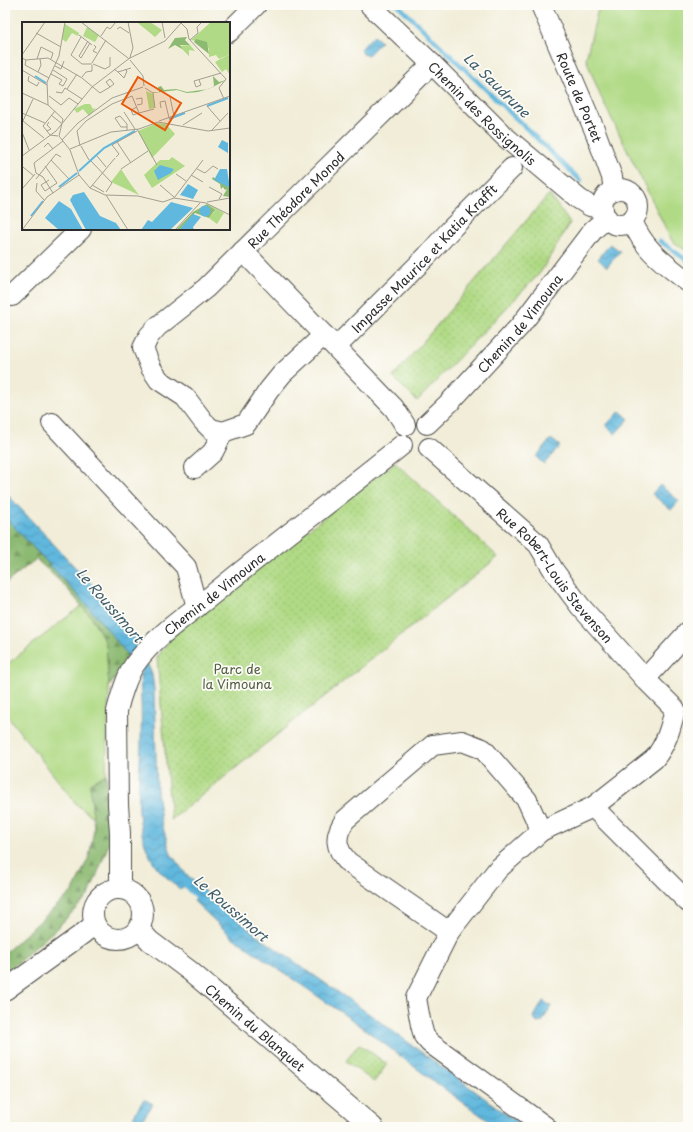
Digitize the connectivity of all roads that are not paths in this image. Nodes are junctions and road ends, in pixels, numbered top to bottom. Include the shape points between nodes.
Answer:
1 (256, 5) edge
2 (370, 5) edge
3 (541, 5) edge
4 (230, 31) edge
5 (432, 64) junction
6 (512, 168) dead end
7 (614, 190) junction
8 (605, 213) junction
9 (632, 221) junction
10 (80, 230) edge
11 (243, 251) junction
12 (688, 282) edge
13 (12, 296) dead end
14 (330, 341) junction
15 (52, 423) dead end
16 (427, 424) junction
17 (406, 425) junction
18 (223, 432) junction
19 (402, 445) junction
20 (429, 448) junction
21 (195, 468) dead end
22 (197, 607) junction
23 (688, 632) edge
24 (645, 679) junction
25 (681, 712) edge
26 (593, 807) junction
27 (542, 831) junction
28 (120, 889) junction
29 (688, 902) edge
30 (95, 924) junction
31 (138, 928) junction
32 (449, 932) junction
33 (5, 990) edge
34 (373, 1127) edge
35 (546, 1127) edge

1 - 4 street
2 - 5 street, Chemin des Rossignolis
3 - 7 street, Route de Portet via 595,131 612,177
5 - 8 street, Chemin des Rossignolis via 504,136 580,199
5 - 11 street, Rue Théodore Monod
6 - 14 street, Impasse Maurice et Katia Krafft via 427,256
7 - 8 street via 607,195 603,204
7 - 9 street via 625,189 635,196 638,207
8 - 9 street via 610,221 618,224
8 - 16 street, Chemin de Vimouna via 520,326
9 - 12 street via 638,236 655,255
10 - 13 street
11 - 14 street, Rue Théodore Monod
11 - 18 street via 206,288 157,327 143,348 159,380 185,397 212,429
14 - 17 street, Rue Théodore Monod via 394,408
14 - 18 street, Impasse Maurice et Katia Krafft via 282,374 246,424
15 - 22 street via 186,567
16 - 17 street via 412,421
16 - 20 street via 433,439
17 - 19 street via 401,430
18 - 21 street via 214,452
19 - 20 street via 412,454 419,454
19 - 22 street, Chemin de Vimouna
20 - 24 street, Rue Robert-Louis Stevenson via 538,544 580,606
22 - 28 street, Chemin de Vimouna via 168,630 141,657 121,697 117,711
23 - 24 street
24 - 25 street, Rue Robert-Louis Stevenson
25 - 26 street, Rue Robert-Louis Stevenson via 654,760
26 - 27 street, Rue Robert-Louis Stevenson
26 - 29 street
27 - 32 street, Rue Robert-Louis Stevenson via 498,869
27 - 32 street via 527,800 483,749 462,741 433,745 345,820 337,836 341,854 348,862
28 - 30 street via 108,891 98,899 93,911
28 - 31 street via 134,895 142,907 143,914
30 - 31 street via 103,934 115,939 128,937
30 - 33 street
31 - 34 street, Chemin du Blanquet via 150,941 190,971
32 - 35 street, Rue Robert-Louis Stevenson via 416,998 424,1036 430,1043

